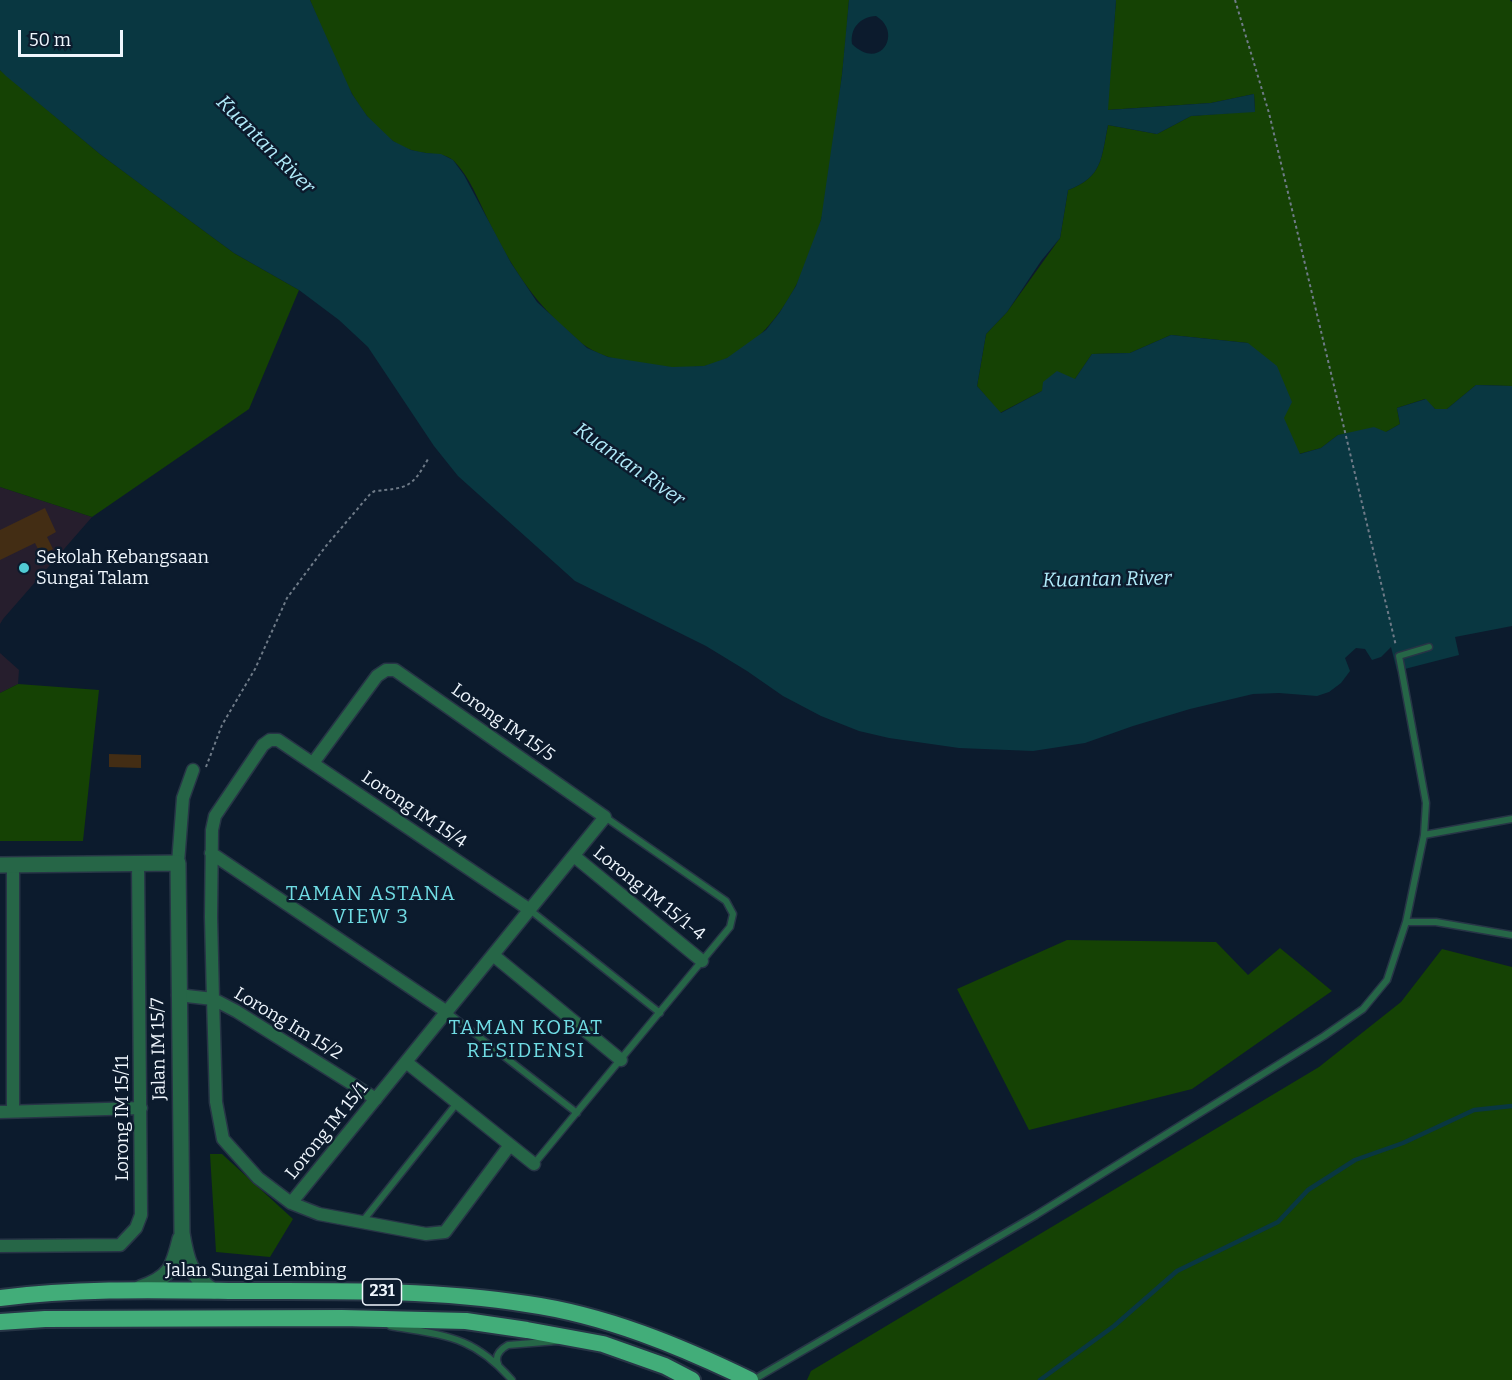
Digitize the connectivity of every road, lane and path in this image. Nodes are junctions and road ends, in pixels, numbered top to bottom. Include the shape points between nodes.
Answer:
1 (1235, 0) edge
2 (428, 459) dead end
3 (1397, 647) dead end
4 (1429, 647) dead end
5 (278, 740) joint
6 (313, 763) junction
7 (193, 770) joint
8 (605, 817) junction
9 (1512, 819) edge
10 (1424, 835) junction
11 (211, 853) junction
12 (574, 856) junction
13 (178, 863) junction
14 (138, 864) junction
15 (7, 865) edge
16 (530, 910) junction
17 (1406, 922) junction
18 (1512, 935) edge
19 (493, 955) junction
20 (702, 961) junction
21 (178, 995) junction
22 (213, 999) junction
23 (447, 1012) junction
24 (660, 1013) junction
25 (621, 1060) junction
26 (406, 1062) junction
27 (375, 1099) junction
28 (457, 1103) junction
29 (141, 1108) junction
30 (0, 1112) edge
31 (14, 1112) junction
32 (577, 1113) junction
33 (510, 1146) junction
34 (534, 1164) joint
35 (291, 1203) junction
36 (361, 1222) junction
37 (182, 1233) junction
38 (0, 1246) edge
39 (135, 1290) junction
40 (214, 1291) junction
41 (0, 1298) edge
42 (342, 1318) junction
43 (0, 1322) edge
44 (568, 1338) junction
45 (498, 1364) junction
46 (512, 1380) edge
47 (692, 1380) edge
48 (752, 1380) edge

1 - 3 path via 1269,113
2 - 7 path via 412,483 372,493 326,546 287,598 255,669 222,725 207,766
4 - 10 lane via 1399,656 1426,803
5 - 6 street, Lorong IM 15/4
5 - 11 street, Lorong IM 15/1 via 263,745 215,816
6 - 8 street, Lorong IM 15/5 via 377,675 386,670 399,672
6 - 16 street, Lorong IM 15/4
7 - 13 street, Jalan IM 15/7 via 183,798
8 - 12 street, Lorong IM 15/1
8 - 20 lane via 726,901 733,914 730,927
9 - 10 lane
10 - 17 lane
11 - 22 street, Lorong IM 15/1
11 - 23 street
12 - 16 street, Lorong IM 15/1
12 - 20 street, Lorong IM 15/1-4
13 - 14 street
13 - 21 street, Jalan IM 15/7
14 - 15 street
14 - 29 street, Lorong IM 15/11
15 - 31 street
16 - 19 street, Lorong IM 15/1
16 - 24 lane
17 - 18 lane via 1436,922
17 - 48 lane via 1388,980 1363,1009 937,1275
19 - 23 street, Lorong IM 15/1
19 - 25 street
20 - 24 lane
21 - 22 street
21 - 37 street, Jalan IM 15/7
22 - 27 street, Lorong Im 15/2
22 - 35 street, Lorong IM 15/1 via 216,1102 223,1139 258,1178
23 - 26 street, Lorong IM 15/1
23 - 32 lane
24 - 25 lane
25 - 32 lane
26 - 27 street, Lorong IM 15/1
26 - 28 street
27 - 35 street, Lorong IM 15/1
28 - 33 street
28 - 36 lane
29 - 31 street
29 - 38 street, Lorong IM 15/11 via 141,1215 136,1228 120,1245
30 - 31 street
32 - 34 lane
33 - 34 street
33 - 36 street via 445,1232 426,1234
35 - 36 street via 319,1214
37 - 39 street via 167,1274 157,1283
37 - 40 street via 190,1267 203,1285
39 - 40 main road, Jalan Sungai Lembing / 231
39 - 41 main road, Jalan Sungai Lembing / 231
40 - 48 main road, Jalan Sungai Lembing / 231 via 425,1294 527,1304 592,1317
42 - 43 main road, 231
42 - 44 main road, 231 via 466,1321
42 - 45 lane via 454,1337
44 - 45 lane via 508,1345 498,1354
44 - 47 main road, 231 via 603,1344
45 - 46 lane

